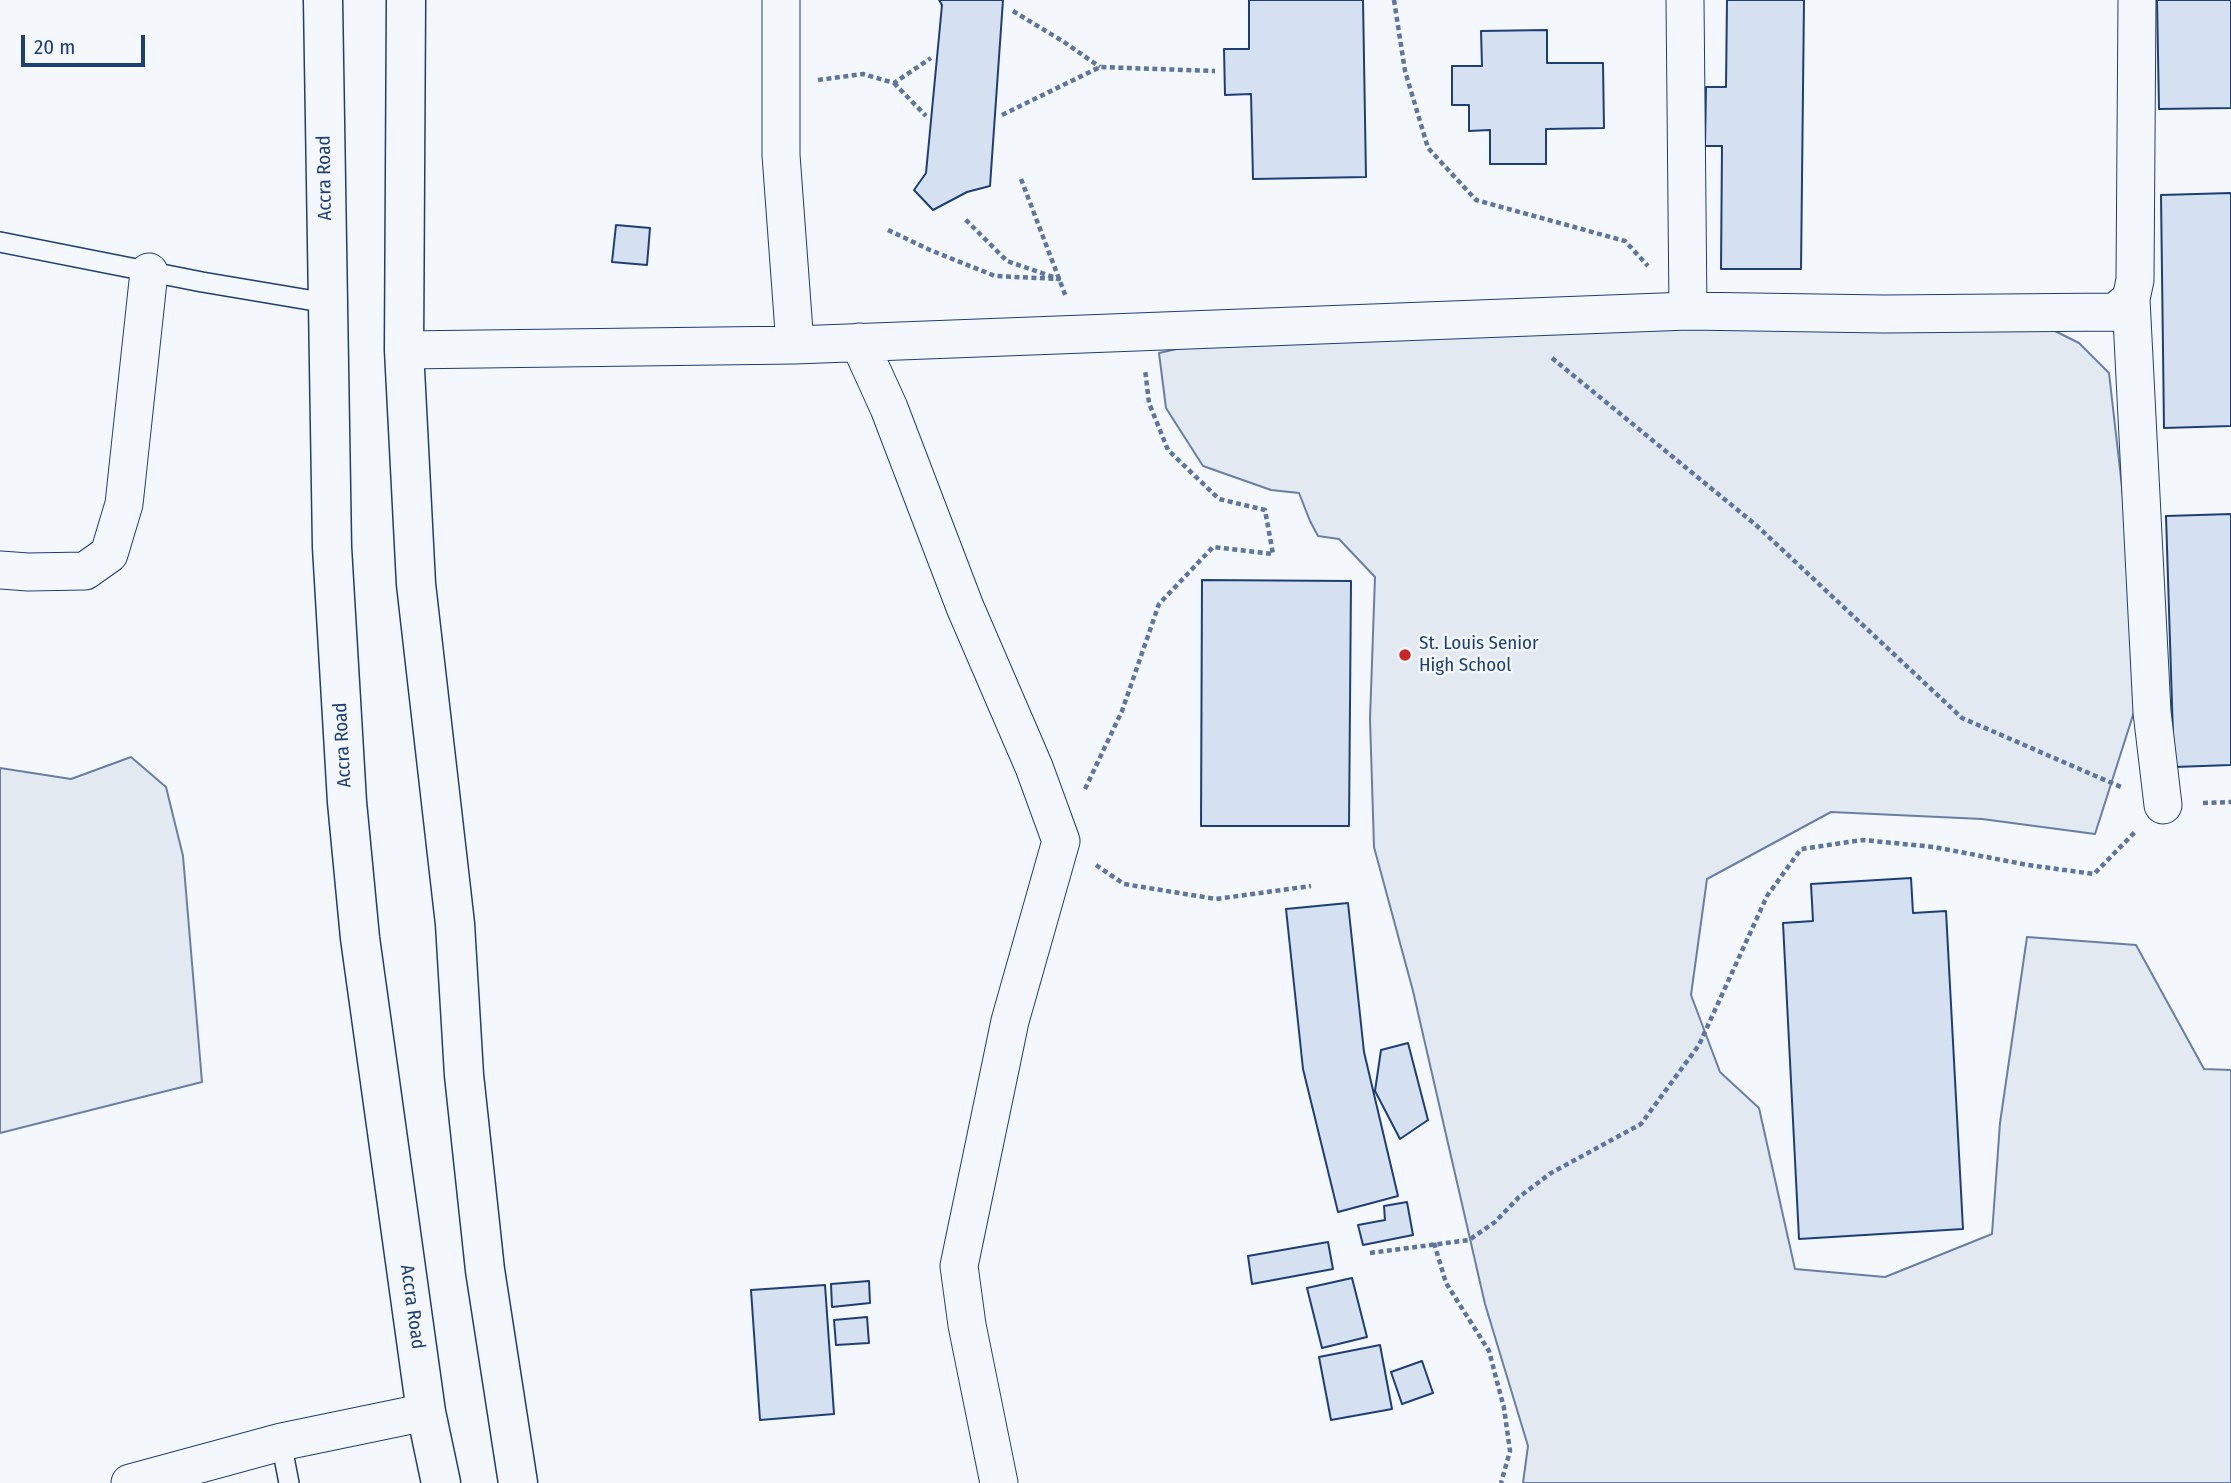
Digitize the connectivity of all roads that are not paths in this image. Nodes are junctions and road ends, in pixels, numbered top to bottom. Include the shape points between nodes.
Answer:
1 (323, 0) edge
2 (406, 0) edge
3 (780, 0) edge
4 (1685, 0) edge
5 (2137, 0) edge
6 (0, 242) edge
7 (149, 272) junction
8 (2131, 299) junction
9 (327, 303) junction
10 (1688, 311) junction
11 (859, 342) junction
12 (795, 345) junction
13 (404, 350) junction
14 (0, 570) edge
15 (2163, 805) road end
16 (426, 1412) junction
17 (281, 1442) junction
18 (130, 1483) edge
19 (289, 1483) edge
20 (441, 1483) edge
21 (519, 1483) edge
22 (999, 1483) edge

1 - 9 highway, Accra Road
2 - 13 highway
3 - 12 street via 781,156
4 - 10 street
5 - 8 street via 2135,280
6 - 7 lane
7 - 9 lane
7 - 14 street via 124,505 109,554 85,571
8 - 10 street via 2115,312
8 - 15 street via 2152,712
9 - 16 highway, Accra Road via 331,547 346,802 360,938
10 - 11 street
11 - 12 street
11 - 22 street via 1061,841 1010,1021 959,1266
12 - 13 street
13 - 21 highway via 416,584 455,924 466,1089 485,1270
16 - 17 street
16 - 20 highway, Accra Road
17 - 18 street
17 - 19 lane

